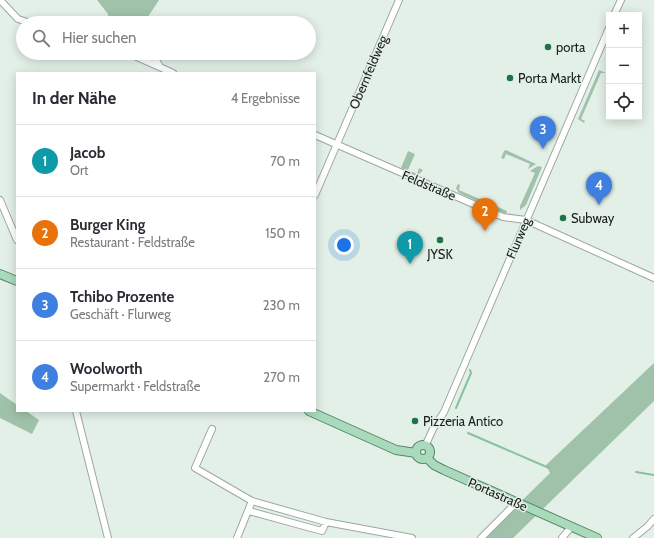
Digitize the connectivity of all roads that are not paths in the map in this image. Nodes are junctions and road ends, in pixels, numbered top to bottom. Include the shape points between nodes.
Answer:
1 (0, 0) edge
2 (399, 0) edge
3 (621, 0) edge
4 (615, 12) edge
5 (16, 17) edge
6 (606, 35) edge
7 (144, 60) edge
8 (156, 60) edge
9 (160, 67) junction
10 (171, 72) edge
11 (316, 135) edge
12 (337, 145) junction
13 (316, 193) edge
14 (0, 200) edge
15 (526, 220) junction
16 (16, 238) edge
17 (0, 274) edge
18 (654, 278) edge
19 (16, 281) edge
20 (76, 412) edge
21 (311, 412) edge
22 (212, 429) dead end
23 (425, 446) junction
24 (416, 453) junction
25 (427, 458) junction
26 (252, 501) junction
27 (517, 502) junction
28 (249, 511) junction
29 (654, 519) edge
30 (326, 522) junction
31 (572, 526) junction
32 (108, 538) edge
33 (237, 538) edge
34 (412, 538) edge
35 (481, 538) edge
36 (562, 538) edge
37 (597, 538) edge
38 (633, 538) edge

1 - 5 street
2 - 12 street, Obernfeldweg
3 - 4 street
6 - 15 street, Flurweg
7 - 9 street
8 - 9 street
9 - 10 street
11 - 12 street, Feldstraße
12 - 13 street, Obernfeldweg
12 - 15 street, Feldstraße via 503,217
14 - 16 street
15 - 18 street, Feldstraße
15 - 23 street, Flurweg via 444,412
17 - 19 main road
20 - 32 street
21 - 24 main road via 396,450
22 - 26 street via 195,468
23 - 24 main road via 418,447
23 - 25 main road via 430,452
24 - 25 main road via 419,458
25 - 27 main road, Portastraße via 444,470
26 - 28 street
26 - 30 street
27 - 31 main road, Portastraße
27 - 35 street
28 - 30 street via 322,531
28 - 33 street
29 - 38 street
30 - 34 street
31 - 36 street
31 - 37 main road, Portastraße

